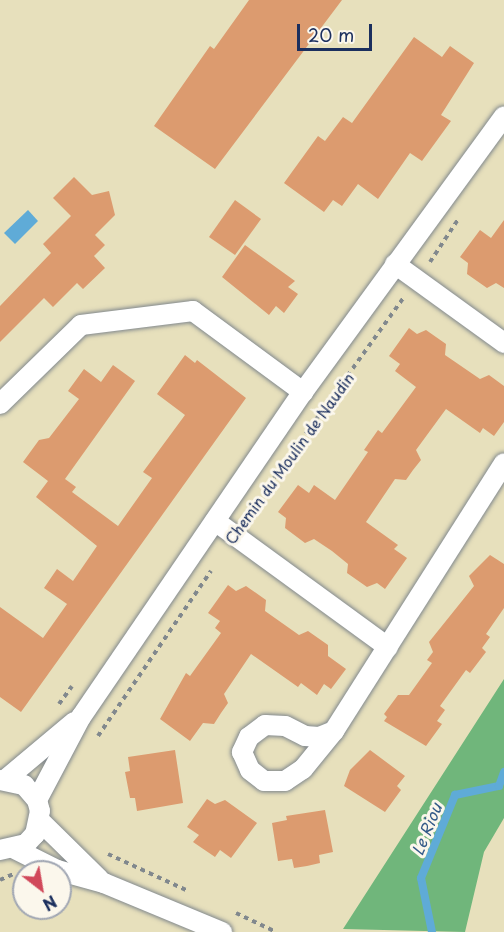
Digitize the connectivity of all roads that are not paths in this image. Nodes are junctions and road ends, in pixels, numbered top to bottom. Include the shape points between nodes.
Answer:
1 (504, 116) edge
2 (395, 264) junction
3 (504, 343) edge
4 (303, 392) junction
5 (0, 404) edge
6 (504, 463) edge
7 (216, 521) junction
8 (388, 647) junction
9 (81, 717) junction
10 (334, 731) dead end
11 (2, 780) edge
12 (37, 800) junction
13 (40, 821) junction
14 (6, 852) edge
15 (104, 883) junction
16 (222, 932) edge

1 - 2 street, Chemin du Moulin de Naudin
2 - 3 street
2 - 4 street, Chemin du Moulin de Naudin
4 - 5 street via 193,310 81,325
4 - 7 street, Chemin du Moulin de Naudin
6 - 8 street
7 - 8 street
7 - 9 street, Chemin du Moulin de Naudin
8 - 10 street
9 - 11 street, Chemin du Moulin de Naudin
9 - 12 street, Chemin du Moulin de Naudin
11 - 12 street via 24,785
12 - 13 street
13 - 14 street via 31,839
13 - 15 street
14 - 15 street
15 - 16 street

